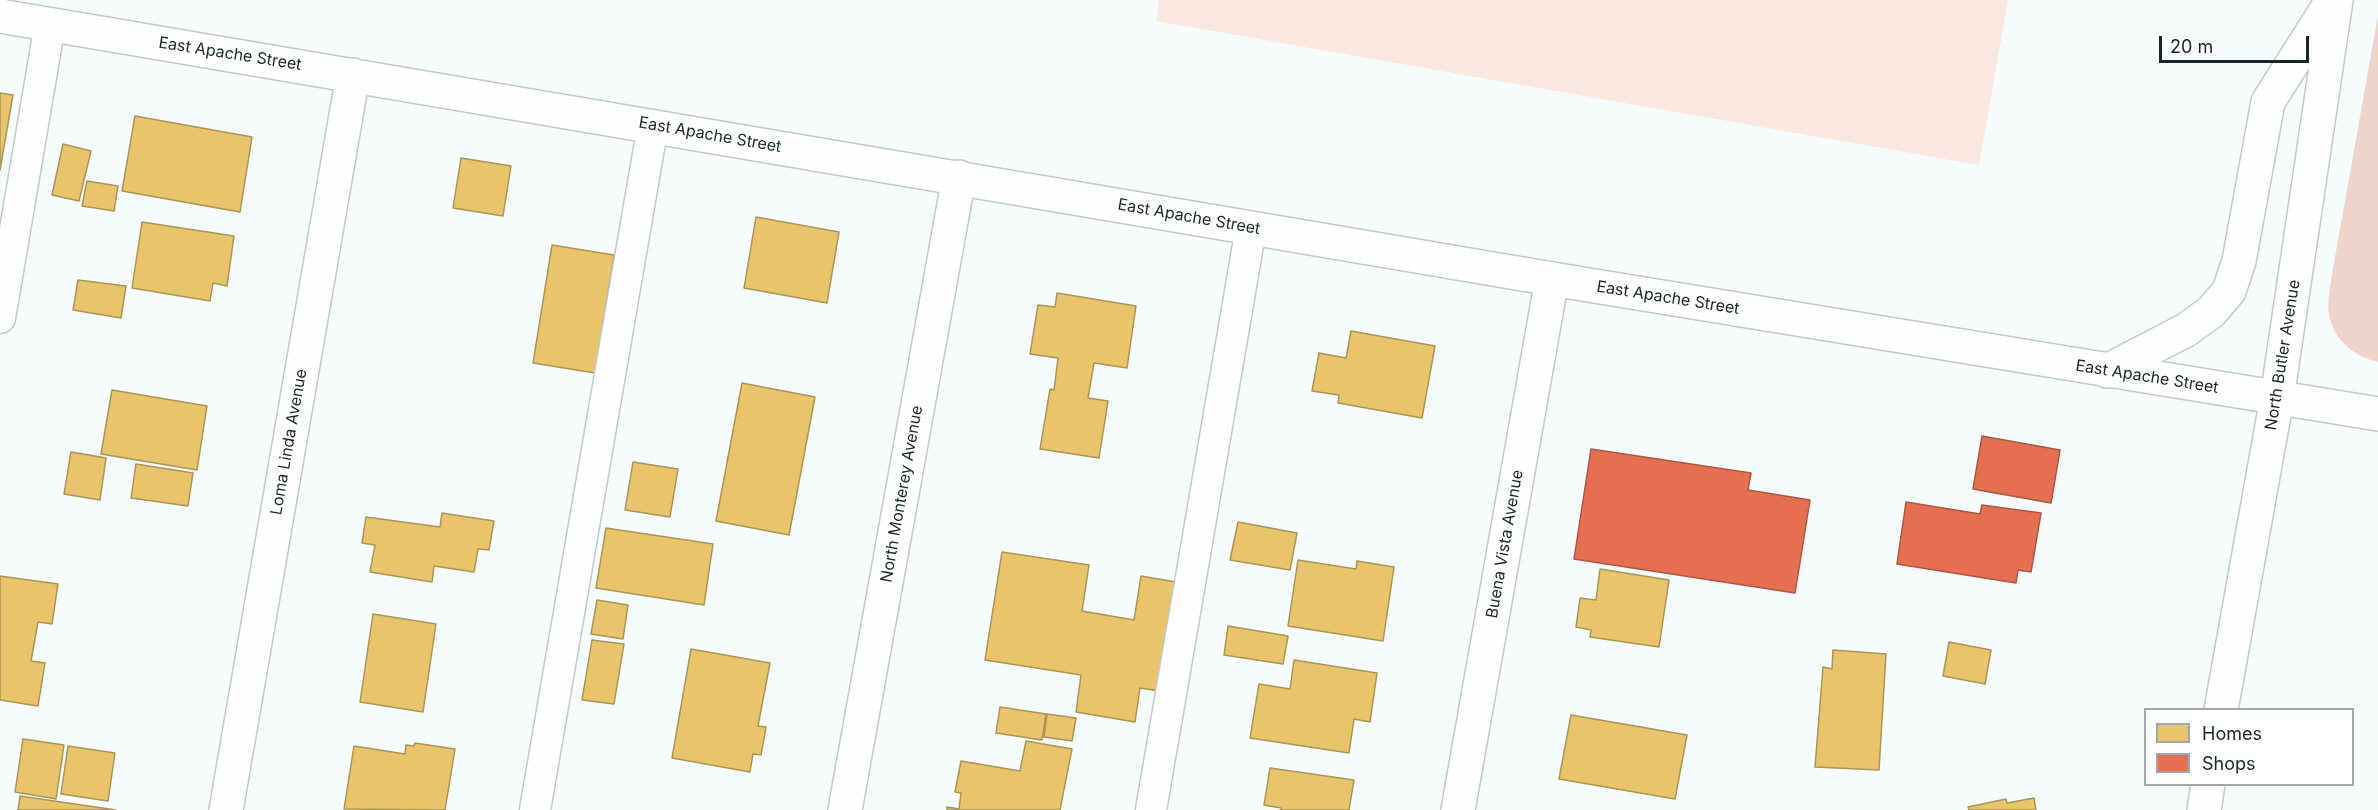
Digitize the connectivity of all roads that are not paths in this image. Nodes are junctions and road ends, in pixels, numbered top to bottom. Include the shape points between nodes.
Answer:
1 (2335, 0) edge
2 (0, 16) edge
3 (50, 24) junction
4 (353, 75) junction
5 (653, 126) junction
6 (959, 177) junction
7 (1251, 228) junction
8 (1552, 279) junction
9 (0, 318) edge
10 (2107, 371) junction
11 (2277, 398) junction
12 (2378, 414) edge
13 (2221, 708) edge
14 (2208, 786) edge
15 (226, 810) edge
16 (535, 810) edge
17 (845, 810) edge
18 (1151, 810) edge
19 (1458, 810) edge
20 (2204, 810) edge

1 - 10 main road via 2268,102 2239,261 2229,291 2211,312 2186,330
1 - 11 main road, North Butler Avenue
2 - 3 main road, East Apache Street
3 - 4 main road, East Apache Street
3 - 9 lane
4 - 5 main road, East Apache Street
4 - 15 main road, Loma Linda Avenue
5 - 6 main road, East Apache Street
5 - 16 lane
6 - 7 main road, East Apache Street
6 - 17 main road, North Monterey Avenue
7 - 8 main road, East Apache Street
7 - 18 lane
8 - 10 main road, East Apache Street
8 - 19 main road, Buena Vista Avenue
10 - 11 main road, East Apache Street
11 - 12 main road, East Apache Street
11 - 13 main road, North Butler Avenue
14 - 20 main road

